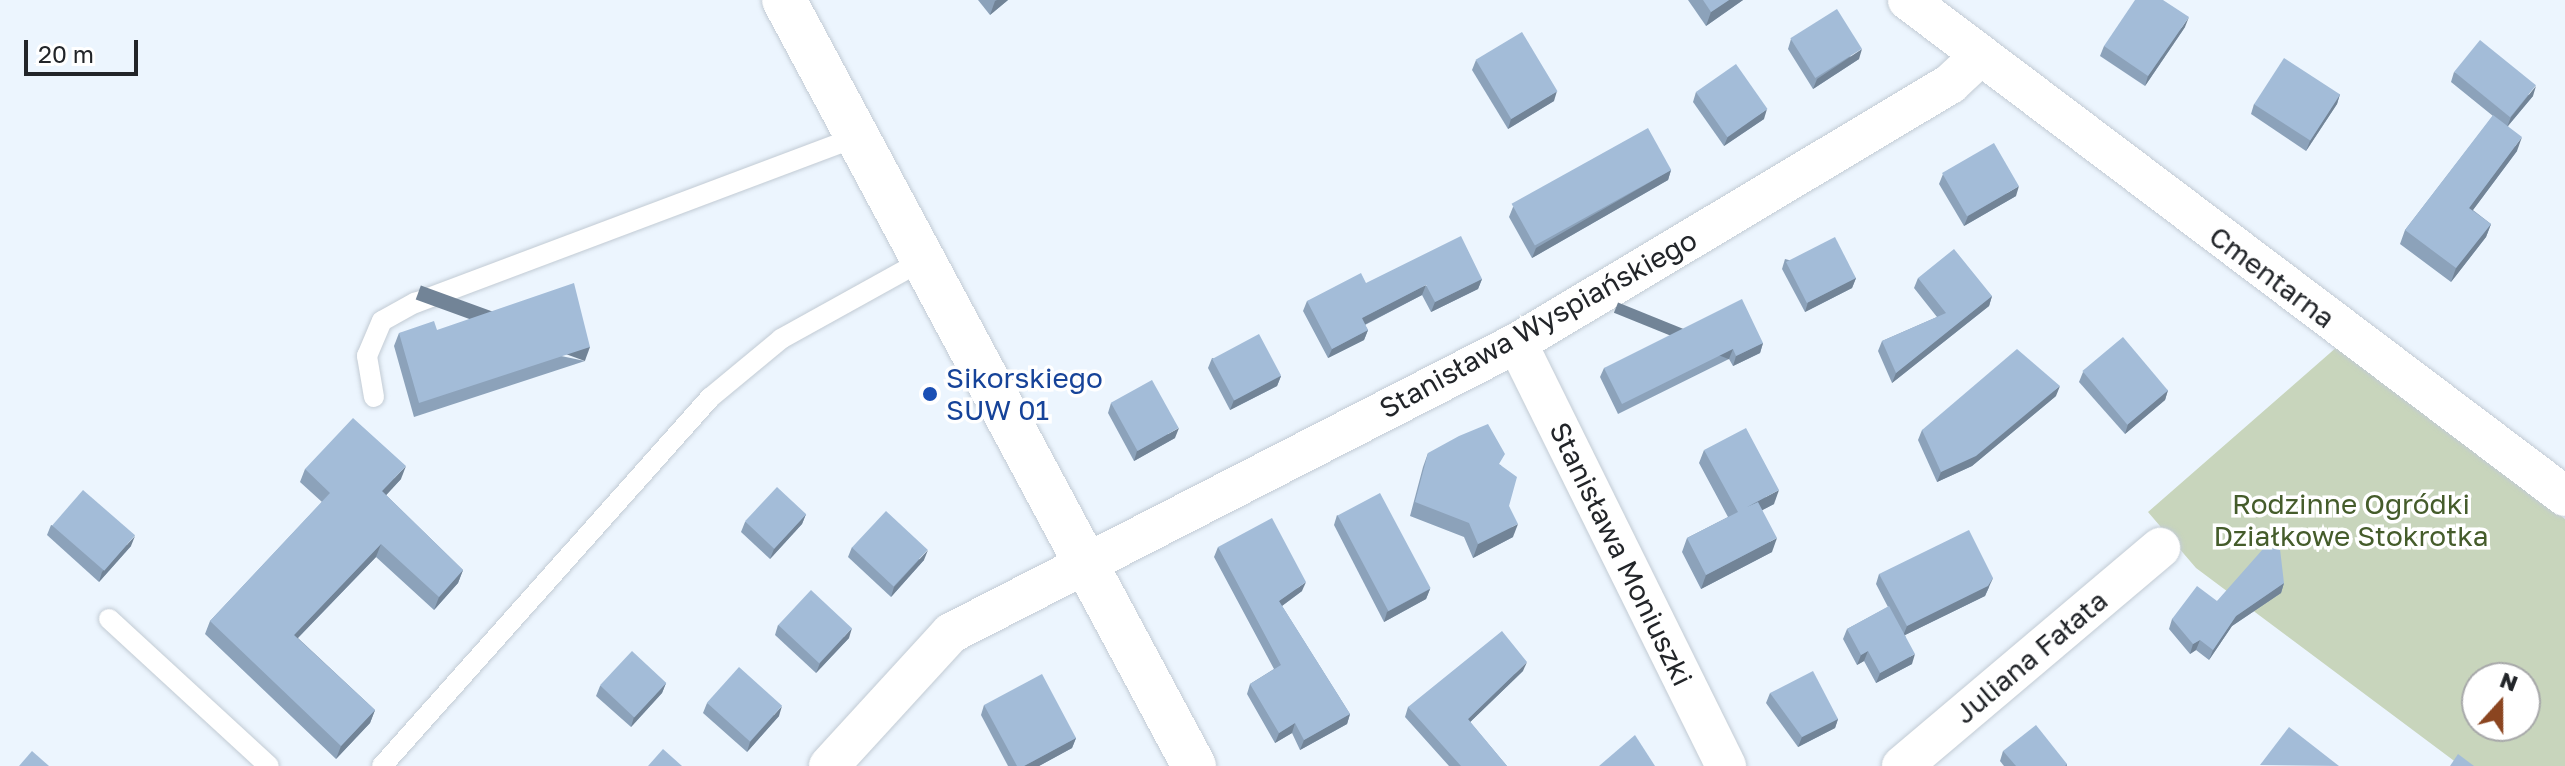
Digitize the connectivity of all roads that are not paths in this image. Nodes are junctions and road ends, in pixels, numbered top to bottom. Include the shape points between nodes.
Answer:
1 (784, 0) edge
2 (1908, 0) edge
3 (1979, 57) junction
4 (857, 137) junction
5 (922, 261) junction
6 (1517, 343) junction
7 (374, 397) dead end
8 (2565, 496) edge
9 (2160, 548) dead end
10 (1082, 564) junction
11 (109, 619) dead end
12 (269, 766) edge
13 (382, 766) edge
14 (829, 766) edge
15 (1194, 766) edge
16 (1726, 766) edge
17 (1902, 766) edge

1 - 4 street
2 - 3 street, Cmentarna
3 - 6 street, Stanisława Wyspiańskiego via 1950,84
3 - 8 street, Cmentarna
4 - 5 street
4 - 7 lane via 415,303 382,321 367,356
5 - 10 street
5 - 13 lane via 781,339 711,397
6 - 10 street, Stanisława Wyspiańskiego
6 - 16 street, Stanisława Moniuszki
9 - 17 street, Juliana Fałata
10 - 14 street, Stanisława Wyspiańskiego via 951,633
10 - 15 street
11 - 12 lane

